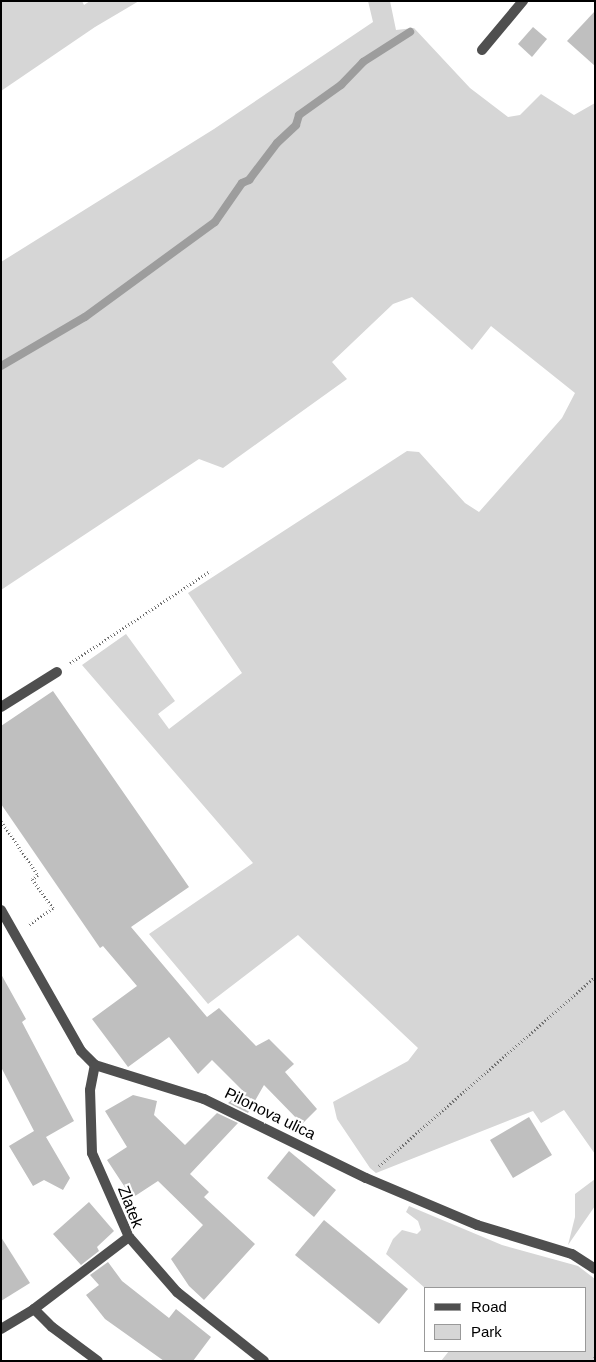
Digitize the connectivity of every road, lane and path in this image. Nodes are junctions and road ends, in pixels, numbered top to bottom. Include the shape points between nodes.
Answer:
1 (523, 1) edge
2 (482, 50) dead end
3 (210, 571) dead end
4 (57, 672) joint
5 (1, 707) edge
6 (1, 821) edge
7 (1, 910) edge
8 (43, 915) dead end
9 (595, 977) edge
10 (95, 1066) junction
11 (366, 1178) junction
12 (129, 1237) junction
13 (595, 1269) edge
14 (34, 1310) junction
15 (1, 1329) edge
16 (98, 1361) edge
17 (264, 1361) edge

1 - 2 street
3 - 4 path
4 - 5 street
6 - 8 path via 38,875 32,879 53,908
7 - 10 street via 30,956 81,1051
9 - 11 path
10 - 11 street, Pilonova ulica via 204,1099
10 - 12 street, Zlatek via 90,1090 92,1153
11 - 13 street, Pilonova ulica via 477,1225 572,1254
12 - 14 street, Zlatek
12 - 17 street via 177,1292
14 - 15 street, Zlatek
14 - 16 street

